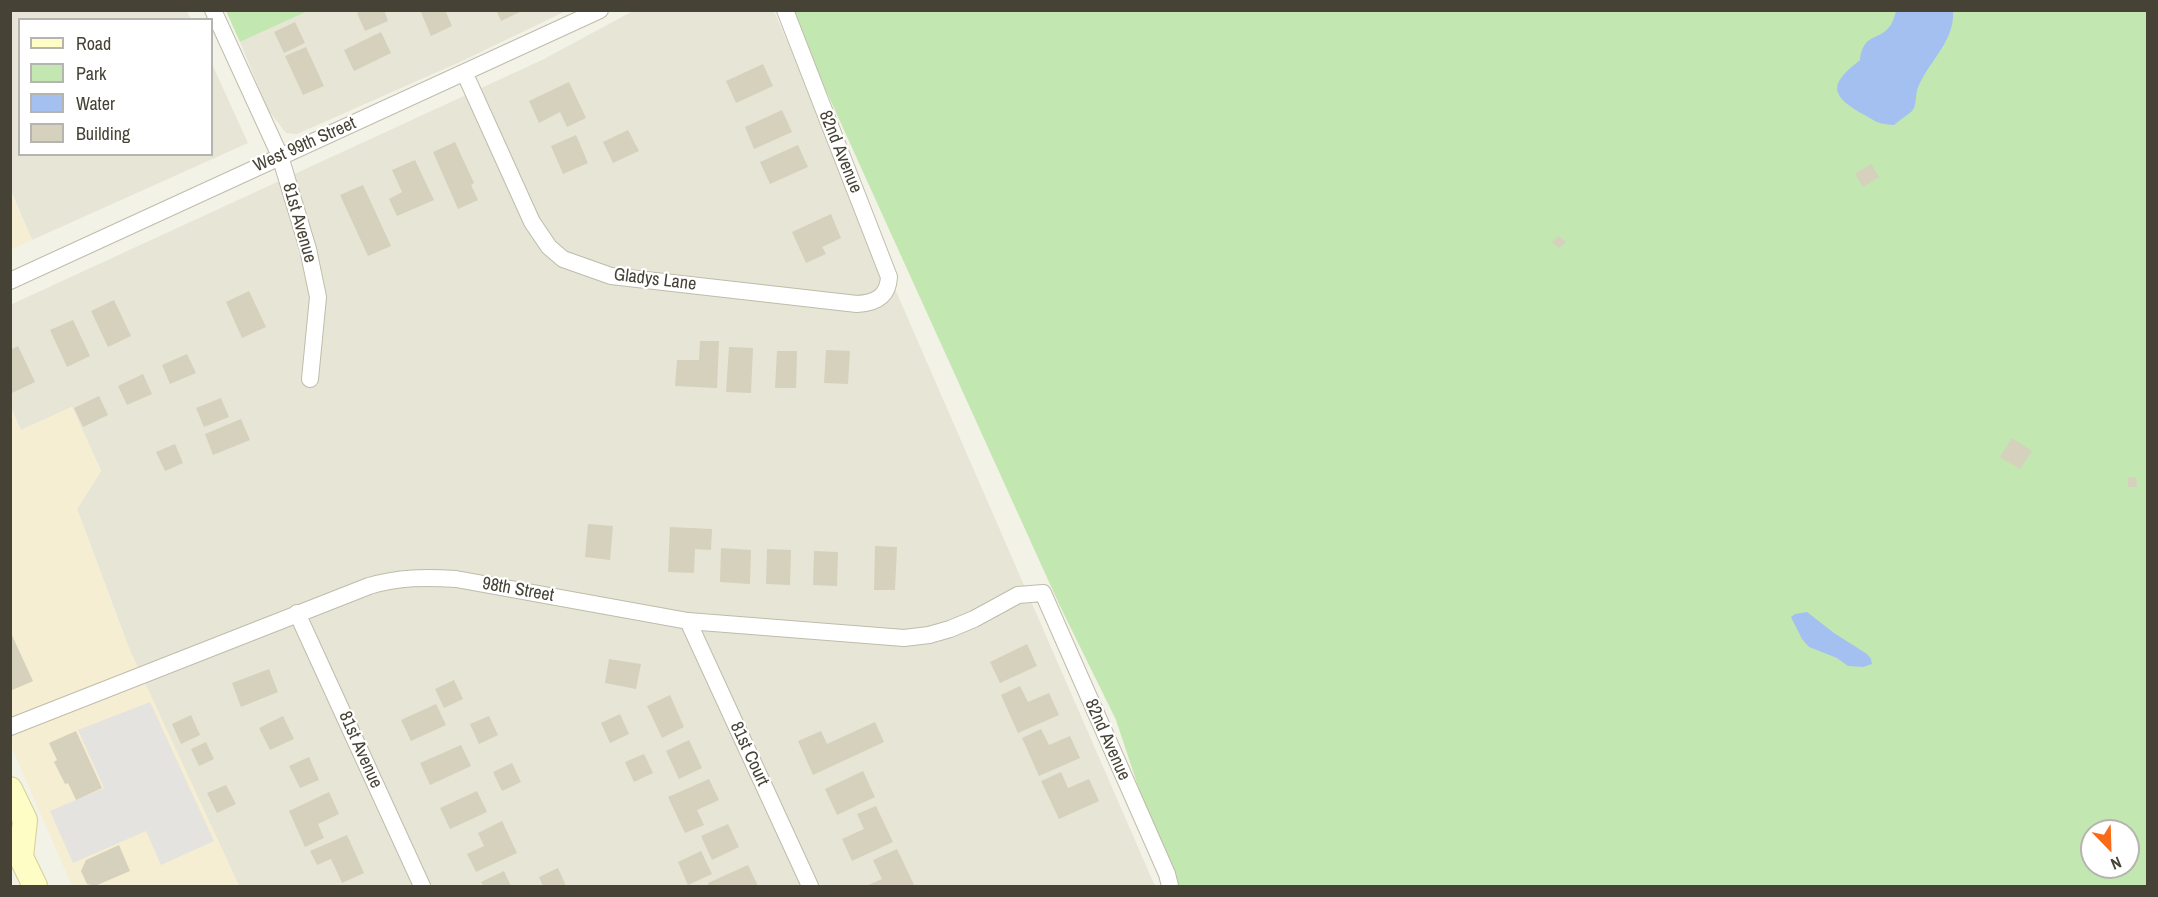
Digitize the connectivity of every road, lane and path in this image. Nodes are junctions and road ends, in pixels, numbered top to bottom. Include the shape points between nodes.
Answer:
1 (213, 10) edge
2 (600, 10) edge
3 (785, 10) edge
4 (465, 74) junction
5 (280, 156) junction
6 (10, 281) edge
7 (885, 294) joint
8 (310, 379) dead end
9 (1043, 594) joint
10 (297, 613) junction
11 (688, 621) junction
12 (10, 727) edge
13 (10, 789) edge
14 (14, 855) edge
15 (35, 886) edge
16 (422, 886) edge
17 (810, 886) edge
18 (1170, 886) edge

1 - 5 street, 81st Avenue
2 - 4 street, West 99th Street
3 - 7 street, 82nd Avenue via 886,267 889,286
4 - 5 street, West 99th Street
4 - 7 street, Gladys Lane via 532,222 563,260 611,276 857,304 876,301
5 - 6 street, West 99th Street
5 - 8 street, 81st Avenue via 318,297
9 - 11 street, 98th Street via 1018,595 950,629 904,638
9 - 18 street, 82nd Avenue
10 - 11 street, 98th Street via 388,580 422,577 456,579
10 - 12 street, 98th Street
10 - 16 street, 81st Avenue
11 - 17 street, 81st Court
13 - 14 street via 25,820
14 - 15 street

